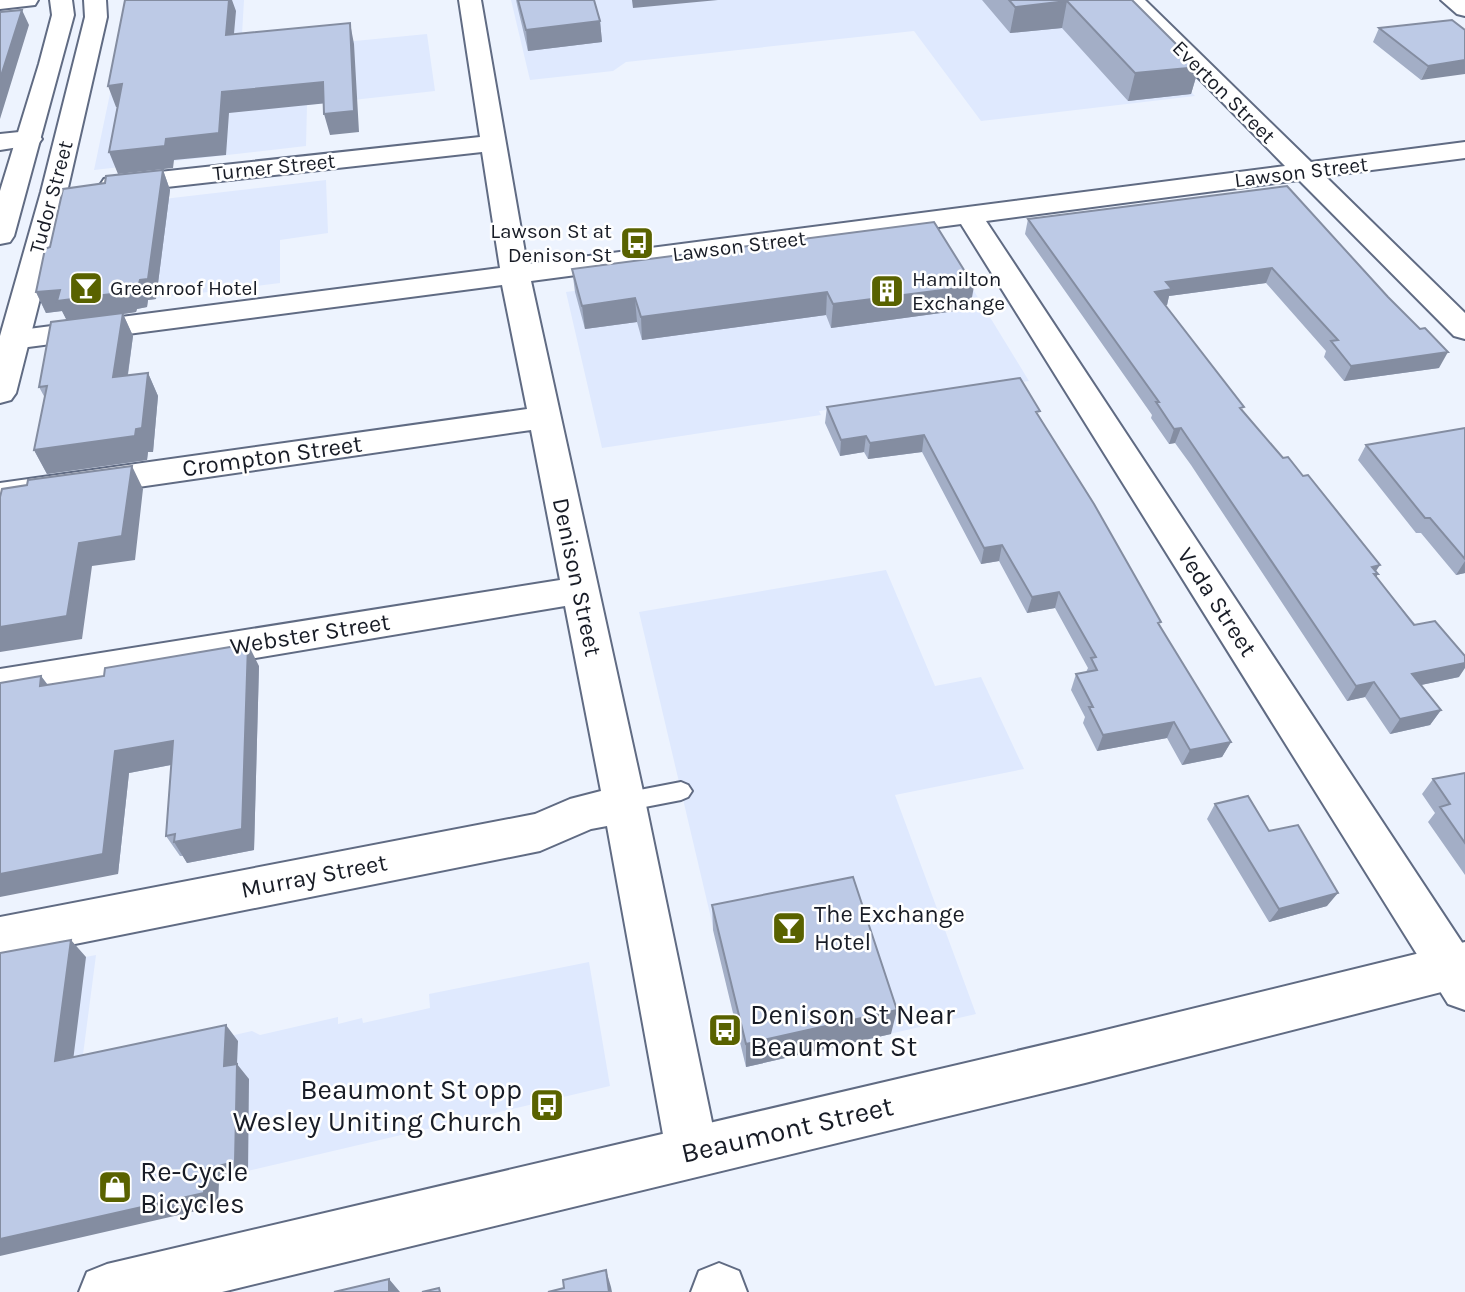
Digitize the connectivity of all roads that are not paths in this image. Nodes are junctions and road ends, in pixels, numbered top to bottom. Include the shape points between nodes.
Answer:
1 (27, 0) edge
2 (61, 0) edge
3 (95, 0) edge
4 (470, 0) edge
5 (1133, 0) edge
6 (1452, 0) edge
7 (0, 3) edge
8 (1465, 9) edge
9 (29, 139) junction
10 (0, 142) edge
11 (494, 143) junction
12 (1465, 150) edge
13 (1305, 172) junction
14 (73, 190) junction
15 (969, 216) junction
16 (0, 236) edge
17 (515, 275) junction
18 (1465, 330) edge
19 (13, 341) junction
20 (0, 393) edge
21 (545, 417) junction
22 (0, 495) edge
23 (580, 590) junction
24 (0, 685) edge
25 (681, 791) dead end
26 (624, 803) junction
27 (0, 938) edge
28 (1460, 973) edge
29 (692, 1151) junction
30 (107, 1292) edge

1 - 7 street
2 - 9 street, Tudor Street via 63,15
3 - 14 street, Tudor Street
4 - 11 street, Denison Street
5 - 13 street, Everton Street
6 - 8 street
9 - 10 street
9 - 16 street, Tudor Street
11 - 14 street, Turner Street
11 - 17 street, Denison Street
12 - 13 street, Lawson Street
13 - 15 street, Lawson Street
13 - 18 street, Everton Street
14 - 19 street, Tudor Street
15 - 17 street, Lawson Street
15 - 28 street, Veda Street
17 - 19 street, Lawson Street
17 - 21 street, Denison Street
19 - 20 street, Tudor Street
21 - 22 street, Crompton Street
21 - 23 street, Denison Street
23 - 24 street, Webster Street
23 - 26 street, Denison Street
25 - 26 lane
26 - 27 street, Murray Street via 585,812 540,832
26 - 29 street, Denison Street
28 - 29 street, Beaumont Street
29 - 30 street, Beaumont Street

